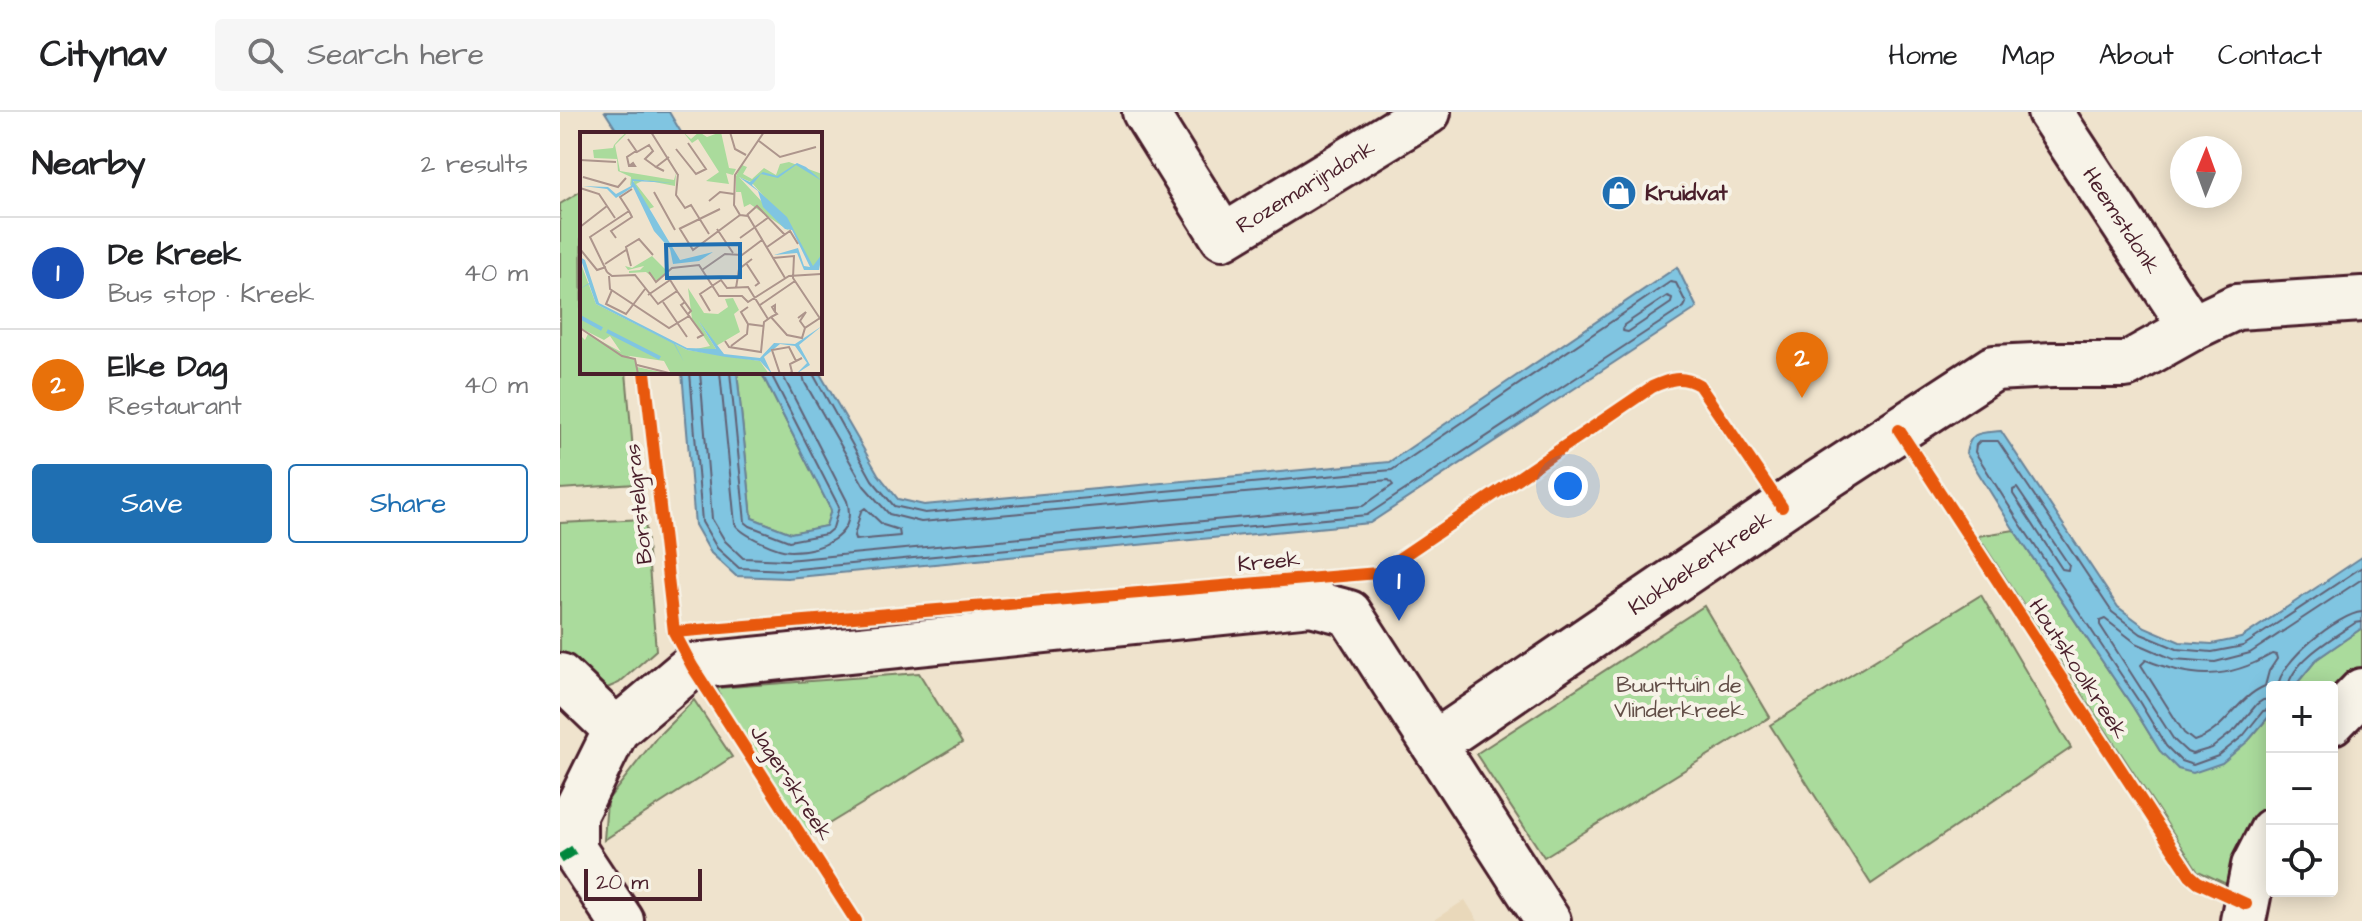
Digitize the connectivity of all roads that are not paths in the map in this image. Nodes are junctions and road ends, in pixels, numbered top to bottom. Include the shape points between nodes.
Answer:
1 (1145, 112) edge
2 (1428, 112) edge
3 (2050, 112) edge
4 (2362, 299) edge
5 (2192, 328) junction
6 (560, 676) edge
7 (2362, 691) edge
8 (2338, 716) edge
9 (616, 730) junction
10 (1434, 744) junction
11 (2266, 843) edge
12 (567, 854) edge
13 (621, 921) edge
14 (1548, 921) edge
15 (2243, 921) edge

1 - 2 street, Rozemarijndonk via 1223,237
3 - 5 street, Heemstdonk
4 - 5 street, Klokbekerkreek via 2236,307
5 - 10 street, Klokbekerkreek via 2126,365 1994,368
6 - 9 street
7 - 8 street
9 - 10 street, Kreek via 692,666 1311,603 1349,613
9 - 12 street via 574,815
10 - 14 street, Kreek
11 - 15 street via 2254,866
12 - 13 street

